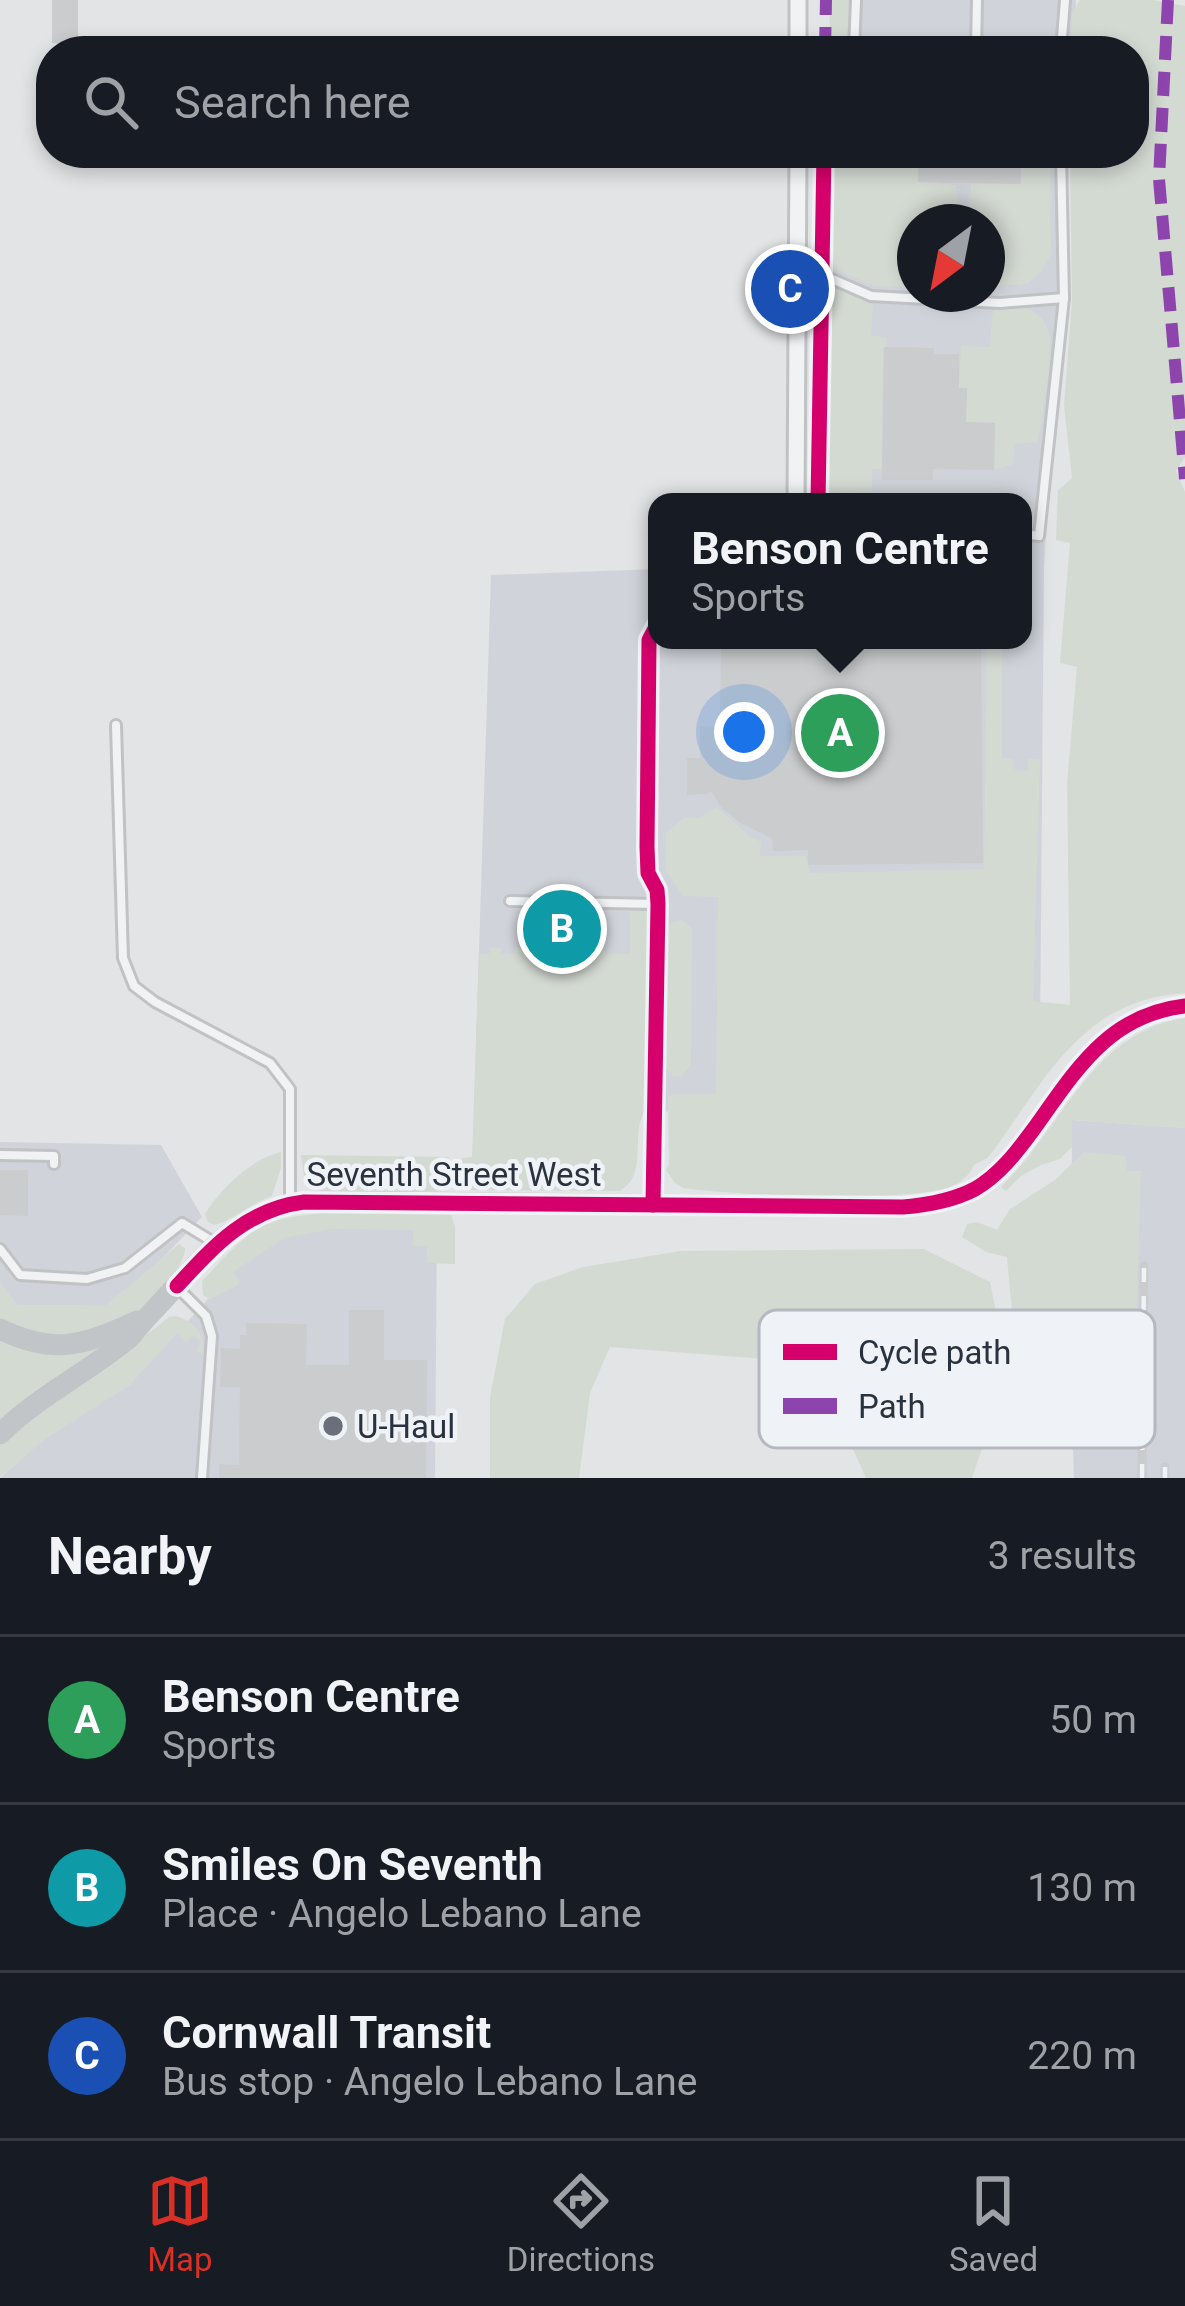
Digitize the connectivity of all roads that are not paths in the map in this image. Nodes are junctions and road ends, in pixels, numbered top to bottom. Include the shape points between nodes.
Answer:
1 (798, 0) edge
2 (856, 0) edge
3 (977, 0) edge
4 (1065, 0) edge
5 (798, 36) edge
6 (855, 36) edge
7 (976, 36) edge
8 (1062, 36) edge
9 (798, 168) edge
10 (1060, 168) edge
11 (798, 265) junction
12 (1064, 298) junction
13 (796, 493) edge
14 (1032, 535) edge
15 (649, 649) edge
16 (116, 725) dead end
17 (510, 901) dead end
18 (658, 904) junction
19 (1185, 1006) edge
20 (0, 1155) edge
21 (55, 1164) dead end
22 (290, 1204) junction
23 (653, 1205) junction
24 (217, 1244) junction
25 (0, 1249) edge
26 (176, 1286) junction
27 (148, 1315) junction
28 (0, 1329) edge
29 (0, 1434) edge
30 (202, 1478) edge

1 - 5 street
2 - 6 lane
3 - 7 lane
4 - 8 lane
9 - 11 street
10 - 12 lane
11 - 12 lane via 871,296
11 - 13 street
12 - 14 lane via 1040,536
15 - 18 street via 648,872
16 - 22 lane via 123,958 134,986 154,1002 270,1064 290,1089
17 - 18 lane
18 - 23 street
19 - 23 street, Seventh Street West via 1113,1033 1082,1061 1012,1158 955,1198 903,1207
20 - 21 lane via 54,1156
22 - 23 street, Seventh Street West
22 - 24 street, Seventh Street West via 258,1214
24 - 25 lane via 182,1223 124,1268 87,1279 20,1275
24 - 26 street, Seventh Street West
26 - 27 street, Seventh Street West
26 - 30 lane via 206,1316 212,1336
27 - 28 street, Seventh Street West via 82,1344 34,1343
27 - 29 street, Seventh Street West via 124,1342

